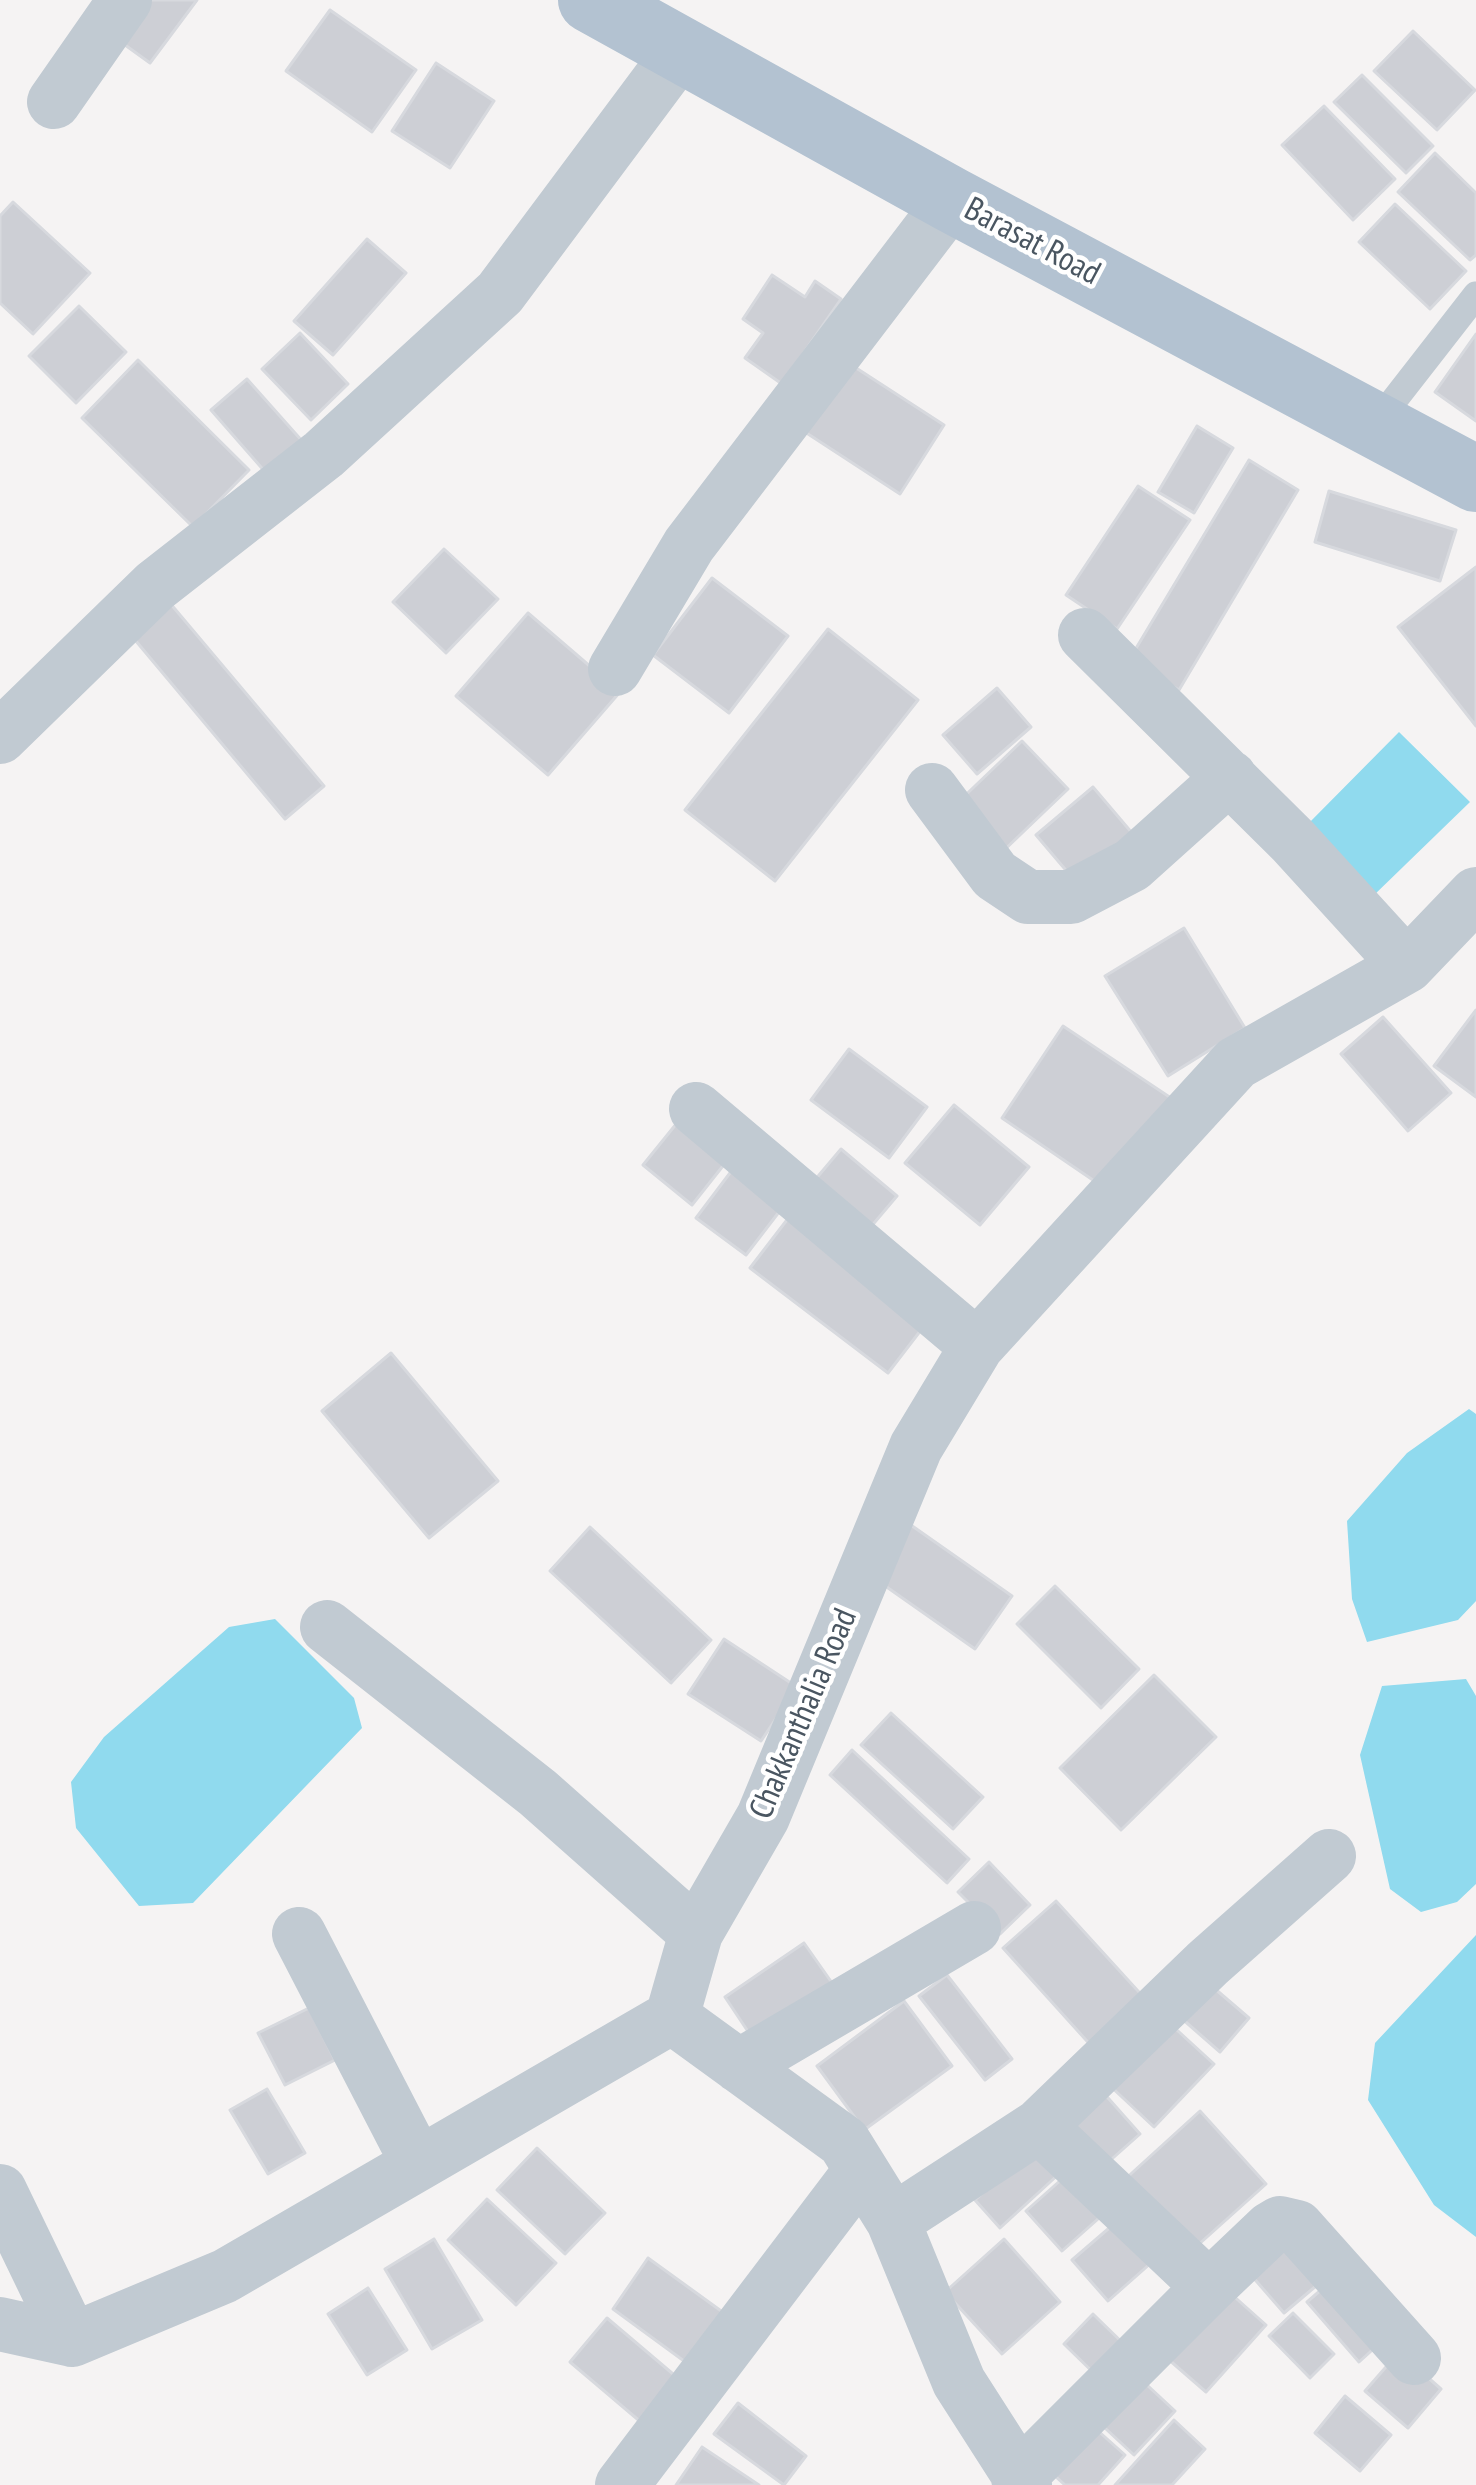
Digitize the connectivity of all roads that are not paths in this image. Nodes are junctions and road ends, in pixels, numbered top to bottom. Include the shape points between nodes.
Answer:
1 (125, 0) edge
2 (591, 0) edge
3 (682, 49) junction
4 (54, 102) dead end
5 (952, 200) junction
6 (1476, 296) edge
7 (1374, 426) junction
8 (1476, 479) edge
9 (1085, 635) dead end
10 (615, 669) dead end
11 (0, 737) edge
12 (1230, 777) junction
13 (932, 790) dead end
14 (1476, 894) edge
15 (1407, 966) junction
16 (696, 1109) dead end
17 (977, 1346) junction
18 (327, 1627) dead end
19 (1329, 1856) dead end
20 (974, 1928) dead end
21 (696, 1933) junction
22 (299, 1934) dead end
23 (672, 2017) junction
24 (739, 2066) junction
25 (1039, 2126) junction
26 (418, 2164) junction
27 (861, 2170) junction
28 (0, 2191) edge
29 (893, 2221) junction
30 (1209, 2287) junction
31 (0, 2324) edge
32 (71, 2340) junction
33 (1414, 2358) dead end
34 (1022, 2482) edge
35 (622, 2485) edge

1 - 4 street
2 - 3 main road, Barasat Road
3 - 5 main road, Barasat Road
3 - 11 street via 500,293 324,454 155,586
5 - 7 main road, Barasat Road
5 - 10 street via 689,545
6 - 7 lane
7 - 8 main road, Barasat Road
9 - 12 street
12 - 13 street via 1132,865 1071,897 1028,897 995,875
12 - 15 street
14 - 15 street, Chakkanthalia Road
15 - 17 street, Chakkanthalia Road via 1237,1063
16 - 17 street
17 - 21 street, Chakkanthalia Road via 916,1447 763,1817
18 - 21 street via 538,1793
19 - 25 street
20 - 24 street
21 - 23 street, Chakkanthalia Road
22 - 26 street
23 - 24 street
23 - 26 street
24 - 27 street via 844,2142
25 - 29 street
25 - 30 street
26 - 32 street via 225,2276
27 - 29 street
27 - 35 street
28 - 32 street
29 - 34 street via 959,2382
30 - 33 street via 1270,2229 1288,2223
30 - 34 street
31 - 32 street

